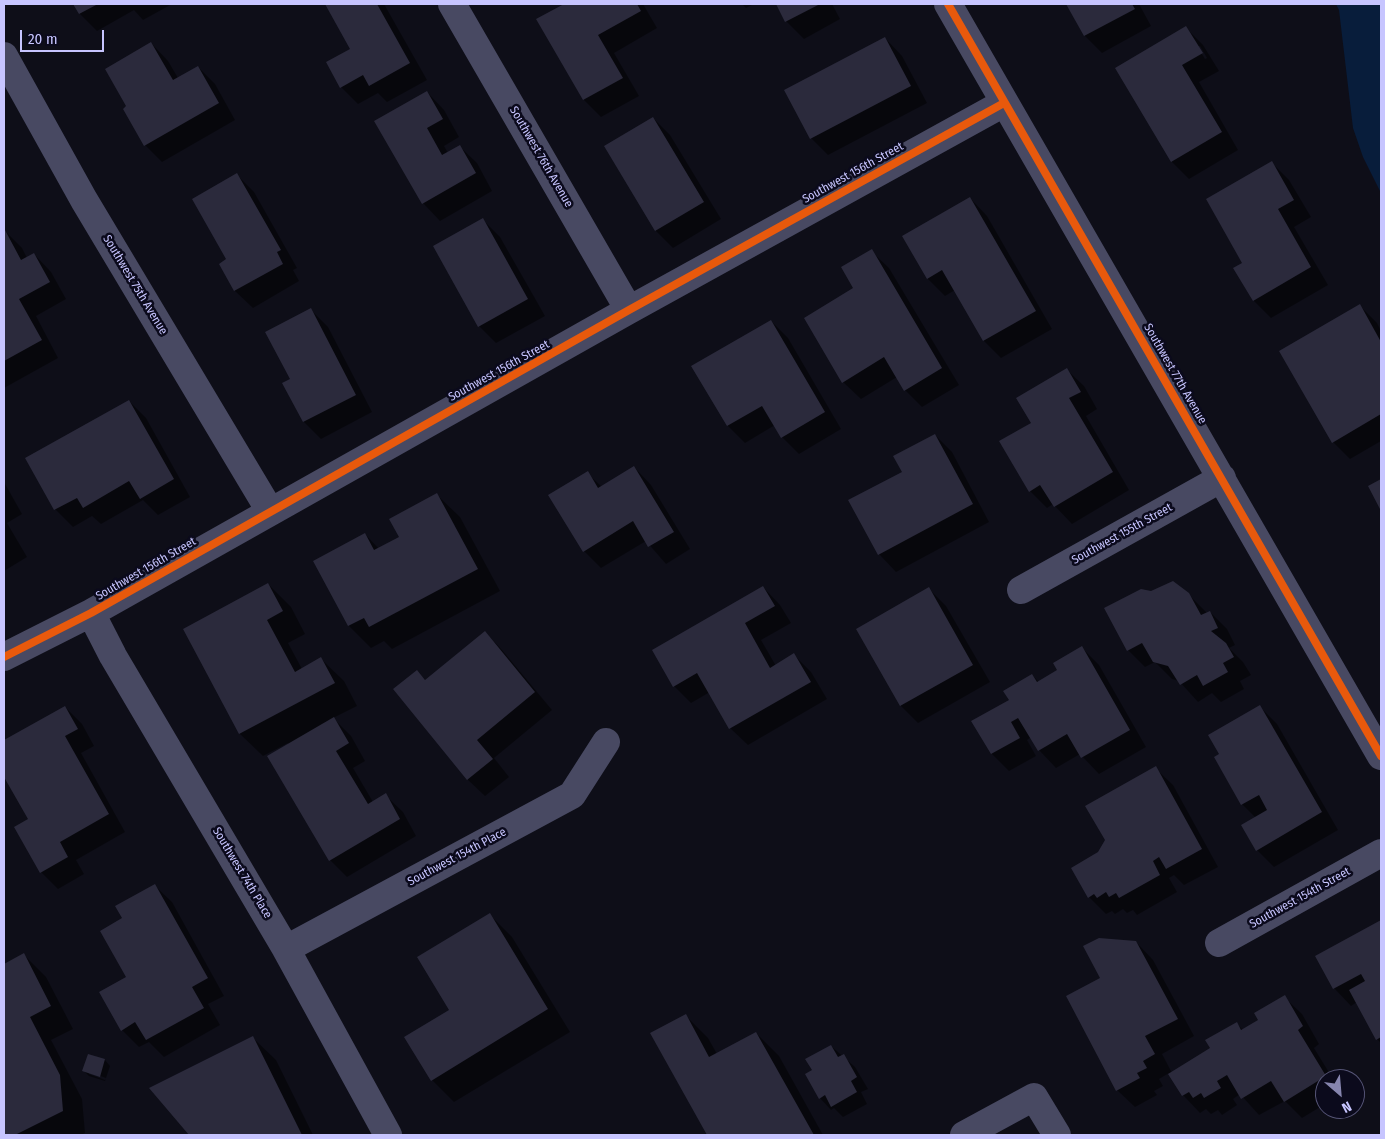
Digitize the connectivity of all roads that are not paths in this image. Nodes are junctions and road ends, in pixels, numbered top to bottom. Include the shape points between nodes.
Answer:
1 (452, 4) edge
2 (948, 4) edge
3 (4, 56) edge
4 (1004, 103) junction
5 (629, 310) junction
6 (1222, 478) junction
7 (270, 511) junction
8 (1021, 590) dead end
9 (91, 613) junction
10 (4, 657) edge
11 (606, 742) dead end
12 (1381, 756) edge
13 (1381, 853) edge
14 (1219, 943) dead end
15 (286, 949) junction
16 (388, 1135) edge
17 (964, 1135) edge
18 (1057, 1135) edge

1 - 5 street, Southwest 76th Avenue
2 - 4 street, Southwest 77th Avenue
3 - 7 street, Southwest 75th Avenue via 84,200
4 - 5 street, Southwest 156th Street
4 - 6 street, Southwest 77th Avenue
5 - 7 street, Southwest 156th Street
6 - 8 street, Southwest 155th Street
6 - 12 street, Southwest 77th Avenue
7 - 9 street, Southwest 156th Street
9 - 10 street, Southwest 156th Street
9 - 15 street, Southwest 74th Place via 113,656
11 - 15 street, Southwest 154th Place via 572,795
13 - 14 street, Southwest 154th Street
15 - 16 street, Southwest 74th Place
17 - 18 street via 1034,1097

